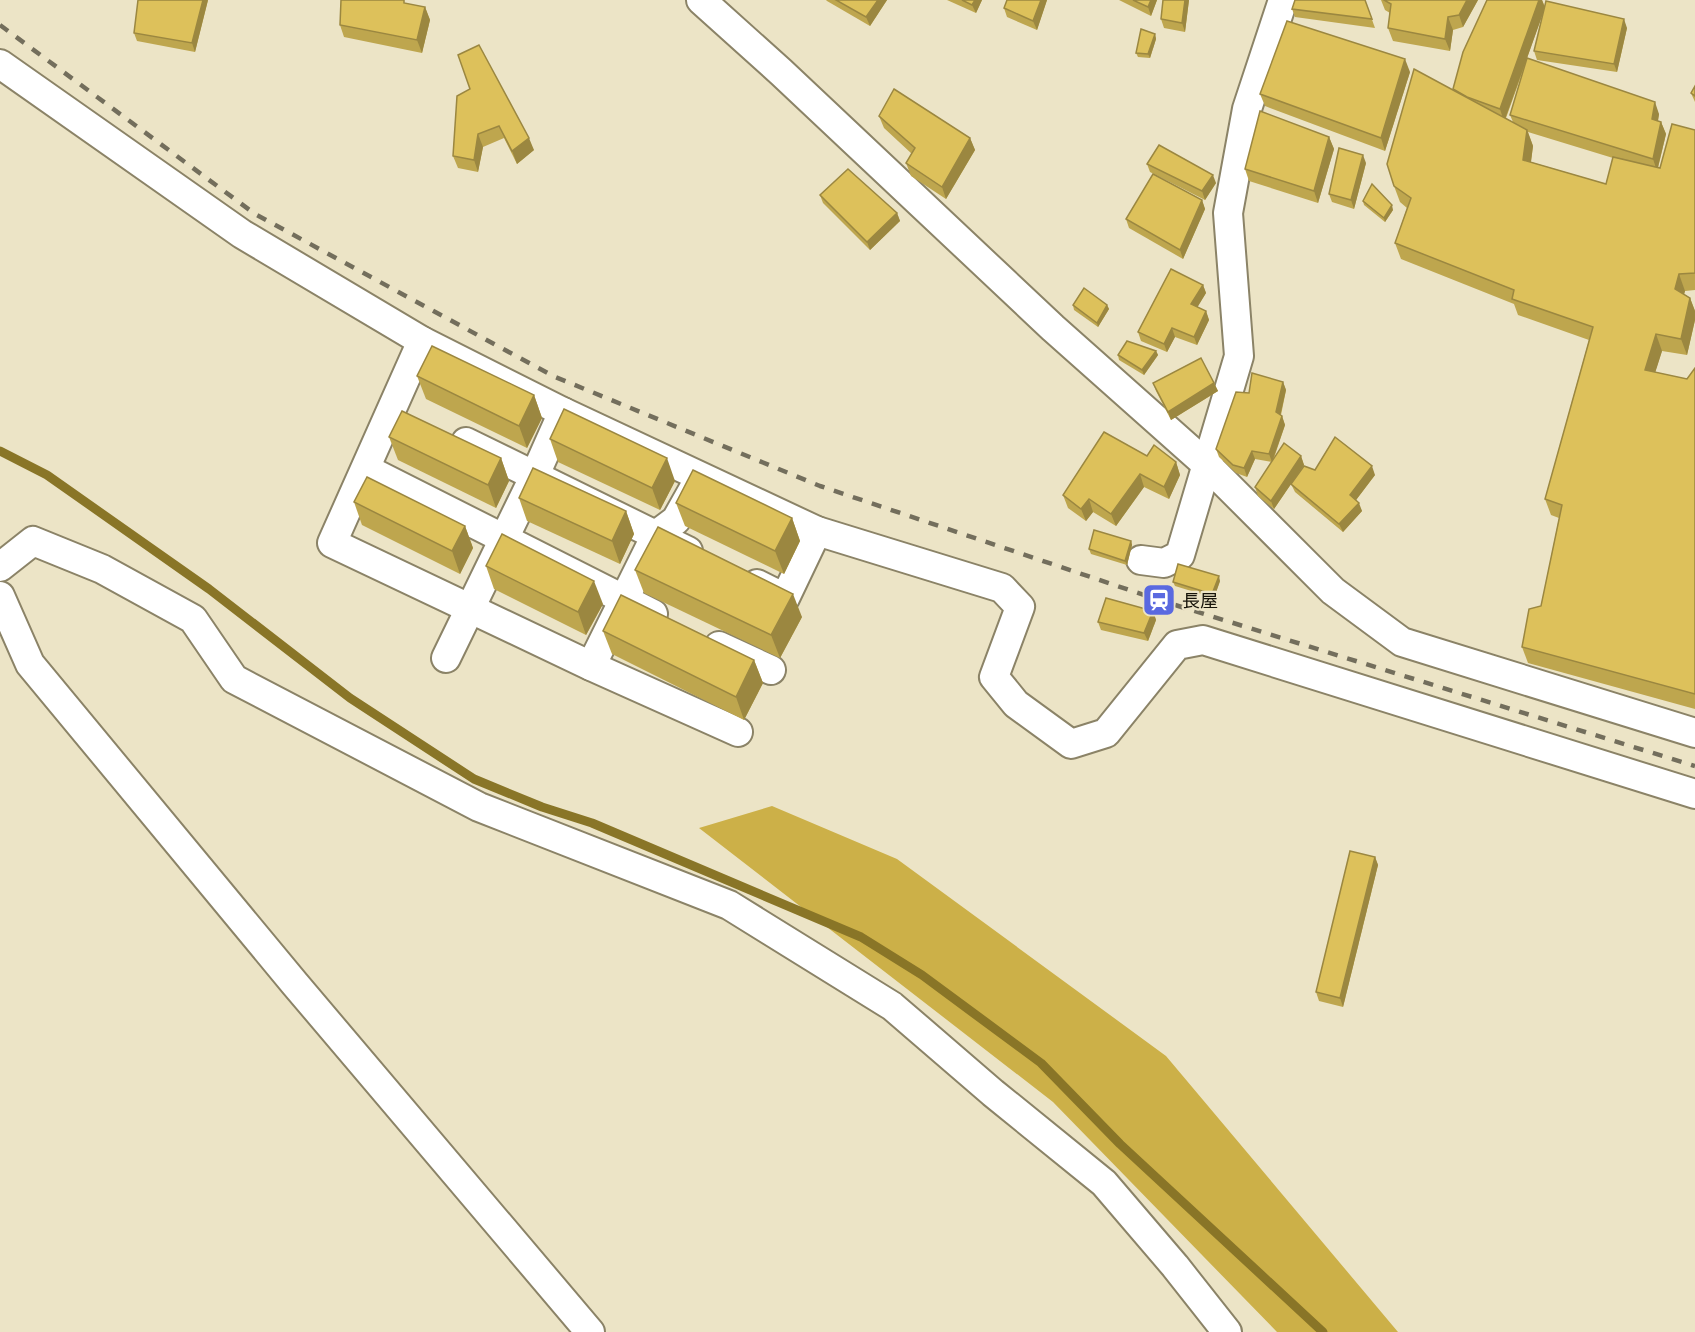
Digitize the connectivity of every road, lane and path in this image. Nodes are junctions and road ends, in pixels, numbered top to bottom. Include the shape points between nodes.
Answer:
1 (700, 0) edge
2 (1283, 0) edge
3 (0, 64) edge
4 (422, 341) junction
5 (563, 412) junction
6 (444, 431) edge
7 (1206, 464) junction
8 (366, 469) junction
9 (535, 475) junction
10 (700, 476) junction
11 (817, 531) junction
12 (656, 536) junction
13 (503, 537) junction
14 (1140, 560) dead end
15 (0, 567) edge
16 (0, 596) edge
17 (623, 600) junction
18 (471, 608) junction
19 (446, 658) dead end
20 (591, 666) junction
21 (771, 670) edge
22 (738, 732) edge
23 (1695, 733) edge
24 (1695, 794) edge
25 (590, 1332) edge
26 (1227, 1332) edge

1 - 7 street via 1053,328
2 - 7 street via 1247,109 1228,213 1239,356
3 - 4 street via 242,234
4 - 5 street
4 - 8 street via 404,412
5 - 9 street
5 - 10 street
6 - 9 street
7 - 14 street via 1180,555 1164,563
7 - 23 street via 1333,591 1402,642
8 - 13 street
8 - 18 street via 332,543
9 - 12 street
9 - 13 street
10 - 11 street
10 - 12 street via 676,520
11 - 12 street via 785,598
11 - 24 street via 1002,588 1020,607 994,677 1016,704 1071,744 1106,733 1177,645 1203,640
12 - 17 street
13 - 17 street
13 - 18 street
15 - 26 street via 33,541 102,569 193,619 234,679 479,807 729,905 892,1006 1104,1183
16 - 25 street via 30,664
17 - 20 street
17 - 21 street
18 - 19 street
18 - 20 street
20 - 22 street

